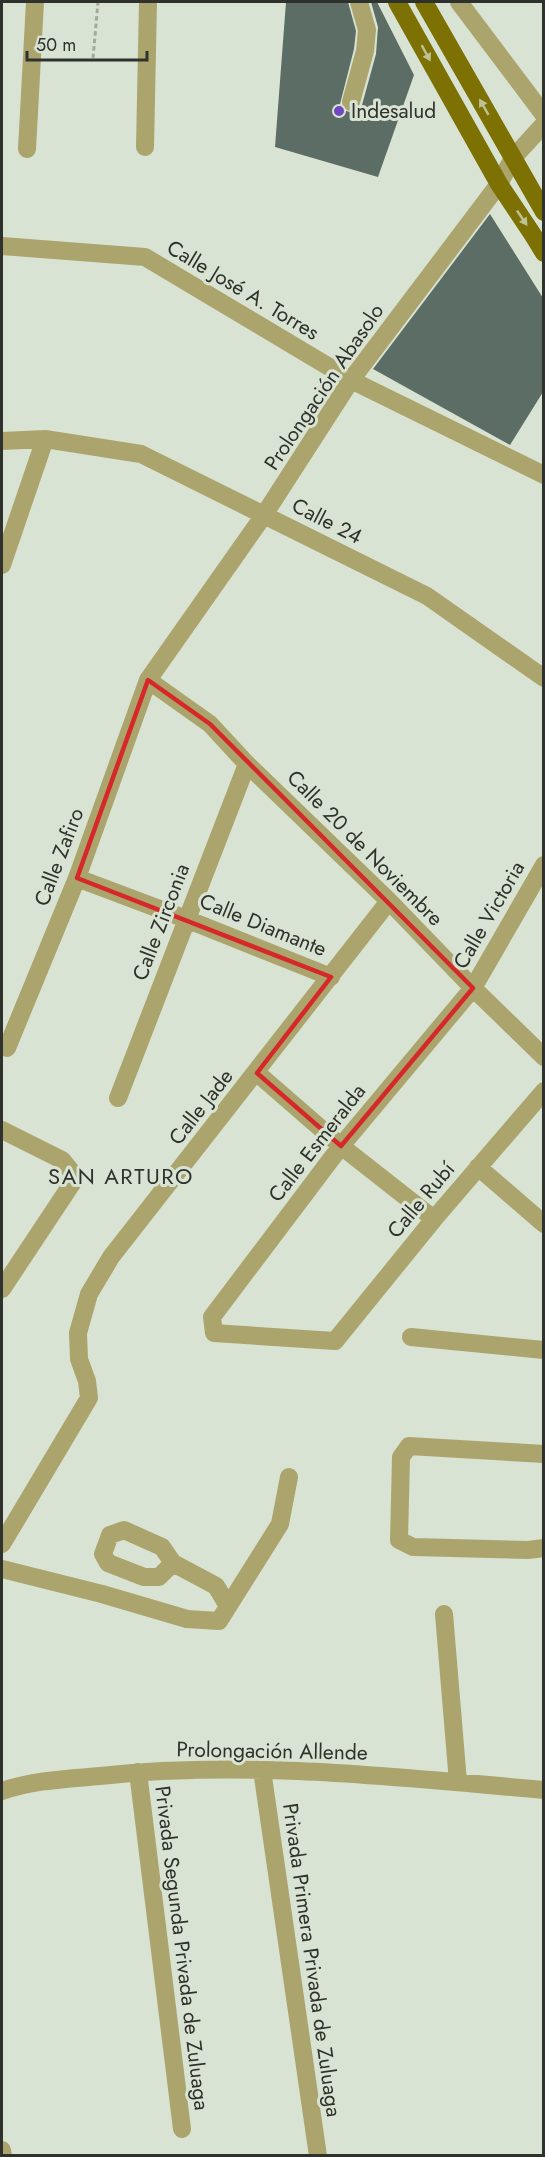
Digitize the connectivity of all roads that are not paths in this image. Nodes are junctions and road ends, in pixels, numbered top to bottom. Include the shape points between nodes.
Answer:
1 (35, 2) edge
2 (148, 2) edge
3 (359, 2) edge
4 (397, 2) edge
5 (424, 2) edge
6 (459, 2) edge
7 (351, 102) dead end
8 (543, 115) edge
9 (543, 124) edge
10 (145, 147) dead end
11 (27, 149) dead end
12 (513, 158) junction
13 (499, 184) junction
14 (543, 212) edge
15 (2, 246) edge
16 (543, 253) edge
17 (351, 380) junction
18 (45, 439) junction
19 (2, 441) edge
20 (543, 475) edge
21 (264, 515) junction
22 (2, 564) edge
23 (543, 678) edge
24 (148, 680) junction
25 (247, 764) junction
26 (543, 865) edge
27 (76, 878) junction
28 (389, 901) junction
29 (186, 919) junction
30 (331, 977) junction
31 (473, 988) junction
32 (7, 1048) dead end
33 (543, 1057) edge
34 (256, 1073) junction
35 (543, 1091) edge
36 (118, 1098) dead end
37 (2, 1130) edge
38 (341, 1146) junction
39 (478, 1167) junction
40 (434, 1219) junction
41 (543, 1224) edge
42 (2, 1289) edge
43 (411, 1336) dead end
44 (335, 1341) joint
45 (543, 1350) edge
46 (543, 1454) edge
47 (289, 1477) dead end
48 (2, 1544) edge
49 (543, 1548) edge
50 (173, 1563) dead end
51 (2, 1569) edge
52 (228, 1606) junction
53 (444, 1614) dead end
54 (262, 1770) junction
55 (138, 1772) junction
56 (458, 1782) junction
57 (543, 1790) edge
58 (2, 1791) edge
59 (182, 2129) dead end
60 (2, 2150) edge
61 (3, 2156) edge
62 (318, 2156) edge

1 - 11 street
2 - 10 street
3 - 7 street via 367,30
4 -> 13 main road
12 -> 5 main road
6 - 8 street
9 - 12 street, Prolongación Abasolo
12 - 13 street, Prolongación Abasolo
12 - 14 main road
13 -> 16 main road
13 - 17 street, Prolongación Abasolo
15 - 17 street, Calle José A. Torres via 145,257
17 - 20 street, Calle José A. Torres
17 - 21 street, Prolongación Abasolo
18 - 19 street, Calle 24
18 - 21 street, Calle 24 via 141,454
18 - 22 street
21 - 23 street, Calle 24 via 427,597
21 - 24 street, Prolongación Abasolo
24 - 25 street, Calle 20 de Noviembre via 210,724
24 - 27 street, Calle Zafiro
25 - 28 street, Calle 20 de Noviembre
25 - 29 street, Calle Zirconia
26 - 31 street, Calle Victoria
27 - 29 street, Calle Diamante
27 - 32 street, Calle Zafiro
28 - 30 street, Calle Jade
28 - 31 street, Calle 20 de Noviembre
29 - 30 street, Calle Diamante
29 - 36 street, Calle Zirconia
30 - 34 street, Calle Jade
31 - 33 street, Calle 20 de Noviembre
31 - 38 street, Calle Esmeralda
34 - 38 street
34 - 48 street, Calle Jade via 111,1257 89,1294 78,1333 79,1359 89,1398
35 - 39 street, Calle Rubí
37 - 42 street via 62,1160 71,1170 73,1182
38 - 40 street
38 - 44 street, Calle Esmeralda via 212,1317 214,1333
39 - 40 street, Calle Rubí
39 - 41 street
40 - 44 street, Calle Rubí
43 - 45 street
46 - 49 street via 409,1446 400,1456 399,1540 412,1546
47 - 52 street via 280,1524
50 - 52 street via 216,1586
51 - 52 street via 187,1619 219,1621
53 - 56 street
54 - 55 street, Prolongación Allende
54 - 56 street, Prolongación Allende
54 - 62 street, Privada Primera Privada de Zuluaga
55 - 58 street, Prolongación Allende via 21,1784
55 - 59 street, Privada Segunda Privada de Zuluaga
56 - 57 street, Prolongación Allende
60 - 61 street

